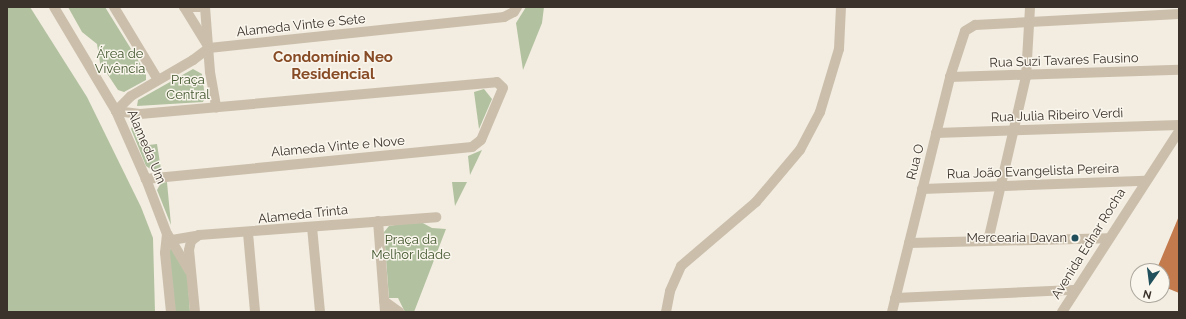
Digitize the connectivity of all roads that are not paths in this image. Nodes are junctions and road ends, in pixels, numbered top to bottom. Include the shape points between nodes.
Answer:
1 (54, 7) edge
2 (114, 7) edge
3 (184, 7) edge
4 (200, 7) edge
5 (205, 7) edge
6 (841, 7) edge
7 (1030, 7) edge
8 (516, 10) edge
9 (1179, 14) edge
10 (1029, 23) junction
11 (208, 48) junction
12 (193, 60) junction
13 (1179, 70) edge
14 (210, 72) junction
15 (1026, 77) junction
16 (950, 78) junction
17 (158, 80) junction
18 (131, 96) junction
19 (216, 107) junction
20 (116, 111) junction
21 (140, 114) junction
22 (1179, 125) edge
23 (1016, 130) junction
24 (1179, 131) edge
25 (936, 133) junction
26 (146, 178) junction
27 (1145, 181) junction
28 (1002, 186) junction
29 (922, 188) junction
30 (436, 217) dead end
31 (378, 221) junction
32 (312, 227) junction
33 (248, 233) junction
34 (198, 235) junction
35 (170, 237) junction
36 (1108, 238) junction
37 (988, 241) junction
38 (909, 243) junction
39 (190, 272) junction
40 (1074, 290) junction
41 (895, 298) junction
42 (384, 301) junction
43 (171, 312) edge
44 (195, 312) edge
45 (255, 312) edge
46 (320, 312) edge
47 (385, 312) edge
48 (399, 312) edge
49 (666, 312) edge
50 (892, 312) edge
51 (1062, 312) edge

1 - 20 street, Alameda Um
2 - 17 street
3 - 4 street
3 - 11 street
5 - 11 street
6 - 49 street via 839,49 820,112 800,150 756,202 681,266 670,291
7 - 10 street
8 - 11 street, Alameda Vinte e Sete via 504,17
9 - 10 street
10 - 15 street
10 - 16 street, Rua O via 975,25 965,31
11 - 12 street
11 - 14 street
12 - 14 street
12 - 17 street
13 - 15 street, Rua Suzi Tavares Fausino
14 - 19 street
15 - 16 street, Rua Suzi Tavares Fausino
15 - 23 street
16 - 25 street, Rua O
17 - 18 street
18 - 20 street
18 - 21 street via 131,108
19 - 21 street
19 - 26 street, Alameda Vinte e Nove via 496,82 503,88 502,96 481,140 472,147
20 - 21 street
20 - 26 street, Alameda Um
22 - 23 street, Rua Julia Ribeiro Verdi
23 - 25 street, Rua Julia Ribeiro Verdi
23 - 28 street
24 - 27 street, Avenida Ednar Rocha
25 - 29 street, Rua O
26 - 35 street, Alameda Um
27 - 28 street, Rua João Evangelista Pereira
27 - 36 street, Avenida Ednar Rocha
28 - 29 street, Rua João Evangelista Pereira
28 - 37 street
29 - 38 street, Rua O
30 - 31 street, Alameda Trinta
31 - 32 street, Alameda Trinta
31 - 42 street
32 - 33 street, Alameda Trinta
32 - 46 street
33 - 34 street, Alameda Trinta
33 - 45 street
34 - 35 street, Alameda Trinta
34 - 39 street via 191,241 189,250
35 - 39 street
35 - 43 street, Alameda Um via 165,253
36 - 37 street
36 - 40 street, Avenida Ednar Rocha
37 - 38 street
38 - 41 street, Rua O
39 - 44 street
40 - 41 street
40 - 51 street, Avenida Ednar Rocha
41 - 50 street, Rua O
42 - 47 street
42 - 48 street

